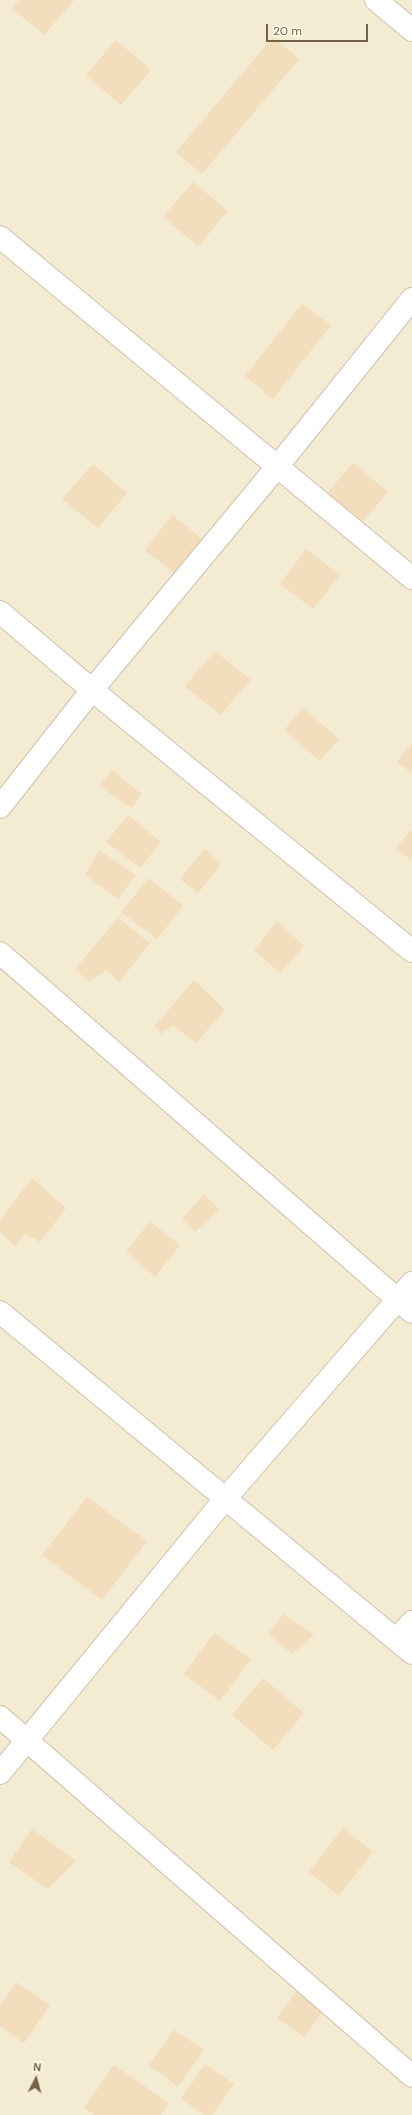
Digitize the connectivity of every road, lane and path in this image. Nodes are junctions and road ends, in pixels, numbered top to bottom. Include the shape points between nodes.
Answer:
1 (376, 0) edge
2 (412, 30) edge
3 (0, 237) edge
4 (412, 299) edge
5 (277, 466) junction
6 (412, 578) edge
7 (0, 612) edge
8 (92, 690) junction
9 (0, 807) edge
10 (412, 951) edge
11 (0, 953) edge
12 (408, 1298) edge
13 (0, 1312) edge
14 (225, 1499) junction
15 (412, 1622) edge
16 (404, 1647) edge
17 (0, 1717) edge
18 (27, 1740) junction
19 (0, 1773) edge
20 (412, 2076) edge

1 - 2 street
3 - 5 street
4 - 5 street
5 - 6 street
5 - 8 street
7 - 8 street
8 - 9 street
8 - 10 street
11 - 12 street
12 - 14 street
13 - 14 street
14 - 16 street
14 - 18 street
15 - 16 street
17 - 18 street
18 - 19 street
18 - 20 street

